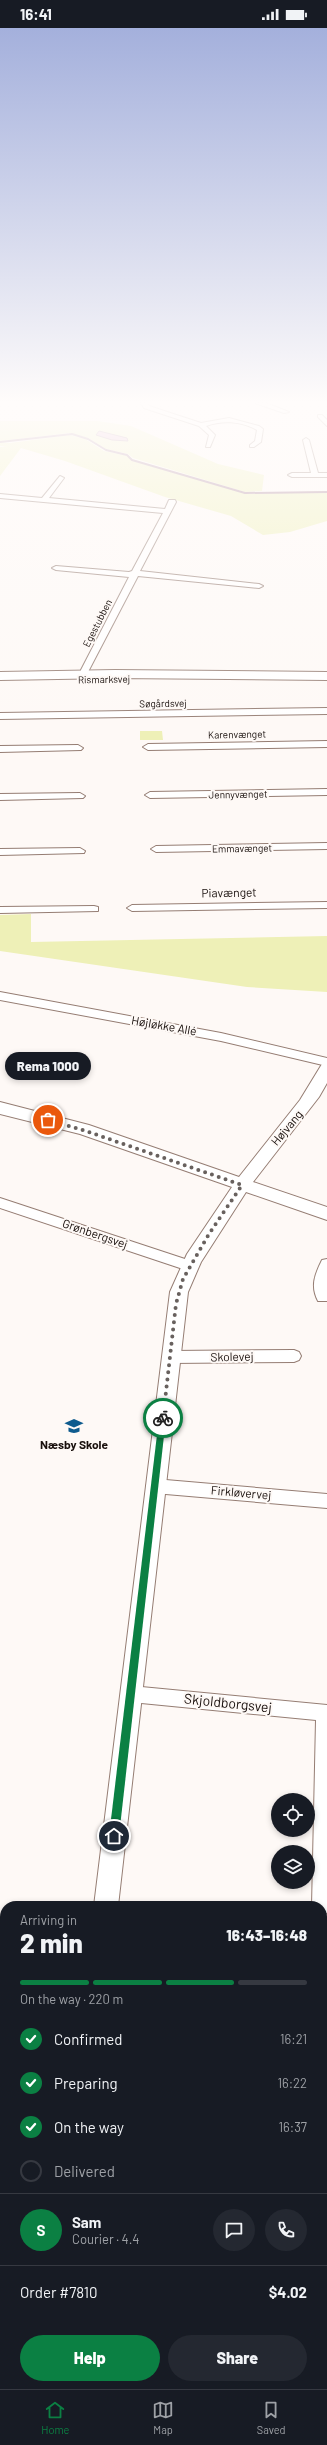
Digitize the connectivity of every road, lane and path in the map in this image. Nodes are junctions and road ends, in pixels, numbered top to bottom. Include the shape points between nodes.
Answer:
1 (166, 513) edge
2 (56, 568) dead end
3 (133, 574) junction
4 (259, 586) dead end
5 (0, 676) edge
6 (327, 676) edge
7 (83, 677) junction
8 (0, 681) edge
9 (327, 711) edge
10 (0, 716) edge
11 (327, 744) edge
12 (148, 747) dead end
13 (78, 748) dead end
14 (0, 749) edge
15 (327, 792) edge
16 (150, 795) dead end
17 (80, 796) dead end
18 (0, 797) edge
19 (327, 846) edge
20 (156, 849) dead end
21 (80, 851) dead end
22 (0, 852) edge
23 (327, 905) edge
24 (132, 908) dead end
25 (94, 909) dead end
26 (0, 910) edge
27 (0, 996) edge
28 (327, 1062) edge
29 (327, 1068) edge
30 (0, 1108) edge
31 (242, 1185) junction
32 (0, 1203) edge
33 (327, 1214) edge
34 (327, 1264) edge
35 (189, 1266) junction
36 (323, 1297) dead end
37 (294, 1356) dead end
38 (170, 1357) junction
39 (154, 1486) junction
40 (327, 1501) edge
41 (131, 1694) junction
42 (326, 1713) edge
43 (107, 1901) edge
44 (321, 1901) edge

1 - 3 street, Egestubben
2 - 3 street
3 - 4 street
3 - 7 street, Egestubben
5 - 7 main road, Rismarksvej
6 - 7 main road, Rismarksvej
7 - 8 main road, Rismarksvej
9 - 10 street, Søgårdsvej
11 - 12 street, Karenvænget
13 - 14 street
15 - 16 street, Jennyvænget
17 - 18 street
19 - 20 street, Emmavænget
21 - 22 street
23 - 24 street, Piavænget
25 - 26 street
27 - 28 street, Højløkke Allé via 221,1037
29 - 31 street, Højvang via 304,1108
30 - 31 street via 83,1130
31 - 33 street
31 - 35 street
32 - 35 street, Grønbergsvej
34 - 36 street via 320,1279
35 - 38 street via 176,1304
37 - 38 street, Skolevej
38 - 39 street
39 - 40 street, Firkløvervej
39 - 41 street
41 - 42 street, Skjoldborgsvej
41 - 43 street
42 - 44 street, Skjoldborgsvej

